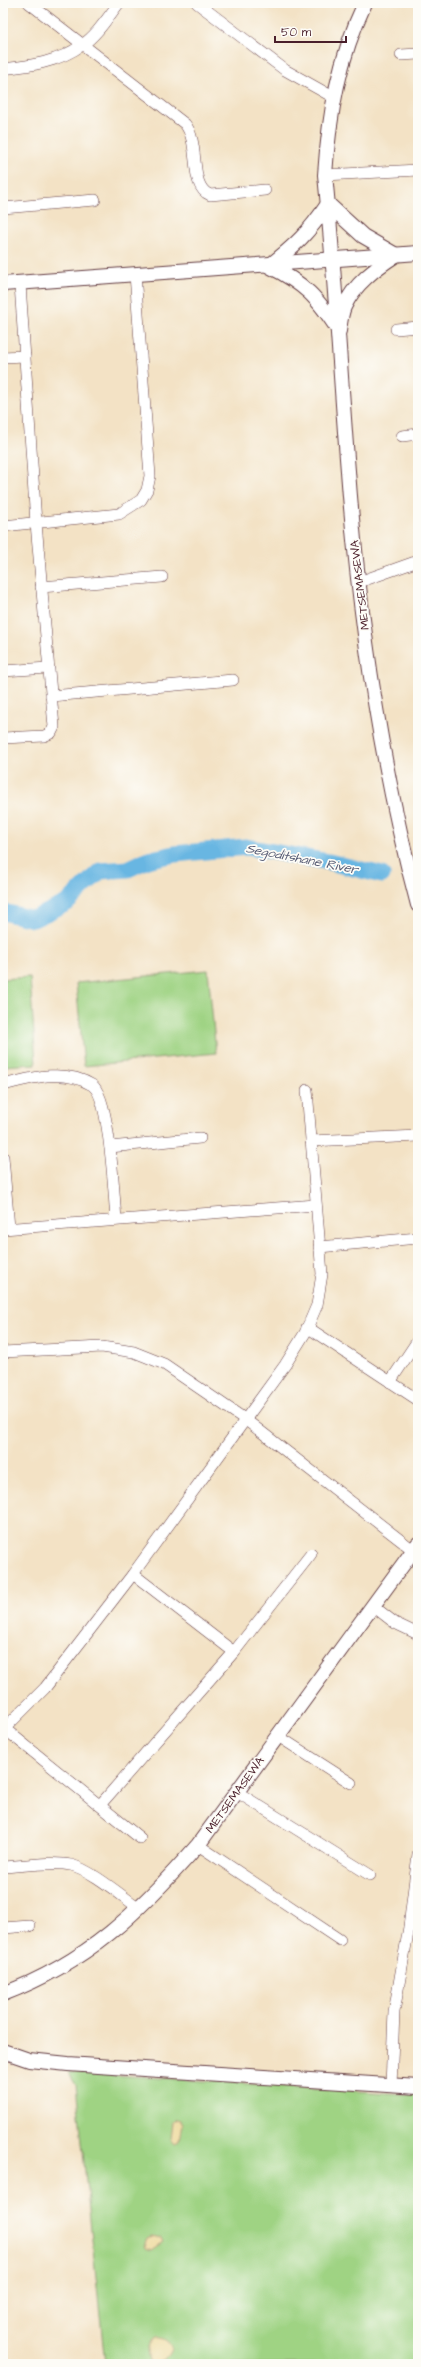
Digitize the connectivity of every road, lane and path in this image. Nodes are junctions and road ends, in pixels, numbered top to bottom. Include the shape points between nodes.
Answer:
1 (29, 3) edge
2 (119, 3) edge
3 (197, 3) edge
4 (365, 3) edge
5 (83, 45) junction
6 (418, 54) edge
7 (401, 55) dead end
8 (3, 70) edge
9 (333, 97) junction
10 (418, 170) edge
11 (325, 175) junction
12 (265, 190) dead end
13 (95, 200) dead end
14 (328, 204) junction
15 (3, 208) edge
16 (418, 254) edge
17 (396, 256) junction
18 (333, 260) junction
19 (268, 266) junction
20 (135, 274) junction
21 (3, 284) edge
22 (20, 284) junction
23 (418, 327) edge
24 (396, 328) dead end
25 (339, 332) junction
26 (25, 356) junction
27 (3, 357) edge
28 (418, 434) edge
29 (402, 436) dead end
30 (36, 523) junction
31 (3, 526) edge
32 (418, 561) edge
33 (162, 577) dead end
34 (358, 582) junction
35 (41, 587) junction
36 (48, 668) junction
37 (3, 671) edge
38 (233, 680) dead end
39 (51, 696) junction
40 (3, 738) edge
41 (418, 905) edge
42 (3, 1085) edge
43 (306, 1090) dead end
44 (418, 1136) edge
45 (200, 1138) dead end
46 (311, 1140) junction
47 (110, 1147) junction
48 (3, 1157) edge
49 (316, 1205) junction
50 (116, 1220) junction
51 (6, 1228) edge
52 (418, 1238) edge
53 (320, 1247) junction
54 (307, 1327) junction
55 (418, 1340) edge
56 (3, 1352) edge
57 (390, 1382) junction
58 (418, 1400) edge
59 (246, 1420) junction
60 (416, 1547) edge
61 (311, 1554) dead end
62 (133, 1574) junction
63 (373, 1606) junction
64 (418, 1634) edge
65 (234, 1652) junction
66 (4, 1729) edge
67 (278, 1736) junction
68 (352, 1783) dead end
69 (237, 1792) junction
70 (100, 1805) junction
71 (140, 1838) dead end
72 (198, 1845) junction
73 (418, 1854) edge
74 (3, 1867) edge
75 (370, 1875) dead end
76 (140, 1908) junction
77 (30, 1926) dead end
78 (3, 1928) edge
79 (340, 1940) dead end
80 (3, 1994) edge
81 (3, 2052) edge
82 (391, 2086) junction
83 (418, 2087) edge

1 - 5 street
2 - 5 street
3 - 9 street via 284,70
4 - 9 street, METSEMASEWA via 343,56
5 - 8 street via 52,60
5 - 12 street via 185,124 194,138 198,183 205,192 210,194
6 - 7 street
9 - 11 street, METSEMASEWA
10 - 11 street
11 - 14 street, METSEMASEWA
13 - 15 street
14 - 17 street via 363,236
14 - 18 street, METSEMASEWA
14 - 19 street via 311,230 293,248
16 - 17 street
17 - 18 street
17 - 25 street via 370,272 356,290 344,306
18 - 19 street
18 - 25 street, METSEMASEWA
19 - 20 street
19 - 25 street via 292,277 310,291
20 - 22 street
20 - 30 street via 150,476 147,490 141,500 119,514
21 - 22 street
22 - 26 street
23 - 24 street
25 - 34 street, METSEMASEWA
26 - 27 street
26 - 30 street
28 - 29 street
30 - 31 street
30 - 35 street
32 - 34 street
33 - 35 street
34 - 41 street, METSEMASEWA via 382,745 399,834
35 - 36 street
36 - 37 street
36 - 39 street
38 - 39 street
39 - 40 street via 54,727 51,734
42 - 47 street via 34,1077 57,1076 93,1085 101,1097
43 - 46 street
44 - 46 street
45 - 47 street
46 - 49 street
47 - 50 street
48 - 51 street
49 - 50 street
49 - 53 street
50 - 51 street
52 - 53 street
53 - 54 street via 322,1274 317,1305
54 - 57 street
54 - 59 street via 285,1365
55 - 57 street
56 - 59 street via 102,1347 134,1352 164,1364
57 - 58 street
59 - 60 street
59 - 62 street
60 - 63 street, METSEMASEWA
61 - 65 street
62 - 65 street
62 - 66 street via 45,1688
63 - 64 street via 395,1623
63 - 67 street, METSEMASEWA
65 - 70 street
66 - 70 street
67 - 68 street
67 - 69 street, METSEMASEWA
69 - 72 street, METSEMASEWA
69 - 75 street
70 - 71 street
72 - 76 street, METSEMASEWA
72 - 79 street
73 - 82 street via 409,1927 394,2012
74 - 76 street via 73,1865
76 - 80 street, METSEMASEWA via 99,1943
77 - 78 street
81 - 82 street via 29,2060 68,2064
82 - 83 street

